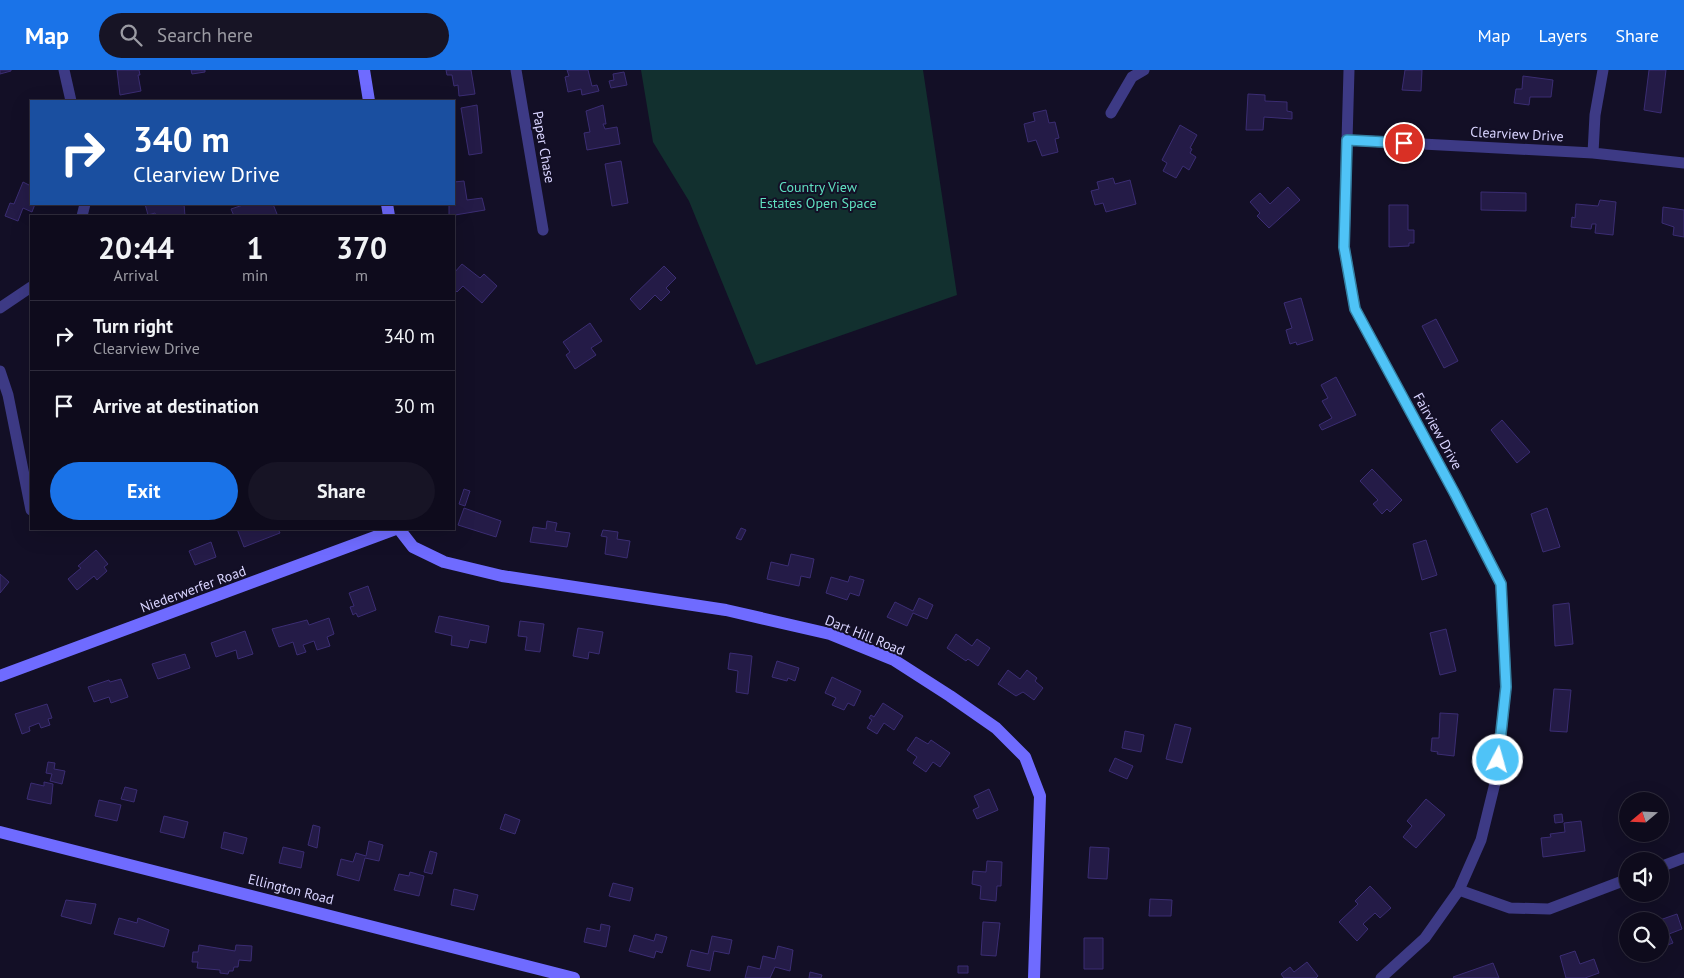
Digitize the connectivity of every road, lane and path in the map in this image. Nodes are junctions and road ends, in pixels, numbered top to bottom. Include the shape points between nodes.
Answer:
1 (64, 70) edge
2 (364, 70) edge
3 (516, 70) edge
4 (1144, 70) edge
5 (1348, 70) edge
6 (1603, 70) edge
7 (71, 100) edge
8 (370, 100) edge
9 (1111, 113) dead end
10 (1347, 140) junction
11 (1593, 153) junction
12 (1684, 163) edge
13 (543, 230) dead end
14 (30, 288) edge
15 (0, 308) edge
16 (0, 371) edge
17 (30, 505) edge
18 (394, 530) edge
19 (398, 530) edge
20 (0, 676) edge
21 (0, 832) edge
22 (1684, 858) edge
23 (1669, 864) edge
24 (1619, 883) edge
25 (1459, 890) junction
26 (574, 978) edge
27 (1034, 978) edge
28 (1381, 978) edge

1 - 7 street
2 - 8 street
3 - 13 street, Paper Chase
4 - 9 street via 1132,77
5 - 10 street, Fairview Drive
6 - 11 street via 1595,115
10 - 11 street, Clearview Drive
10 - 25 street, Fairview Drive via 1344,247 1355,309 1501,584 1506,687 1496,778 1481,840
11 - 12 street, Clearview Drive
14 - 15 street
16 - 17 street via 8,395
18 - 20 street, Niederwerfer Road
19 - 27 street, Dart Hill Road via 413,547 444,562 502,576 726,610 830,634 894,660 965,706 996,728 1025,757 1040,796
21 - 26 street, Ellington Road
22 - 23 street
24 - 25 street via 1549,909 1510,908
25 - 28 street, Fairview Drive via 1425,938

